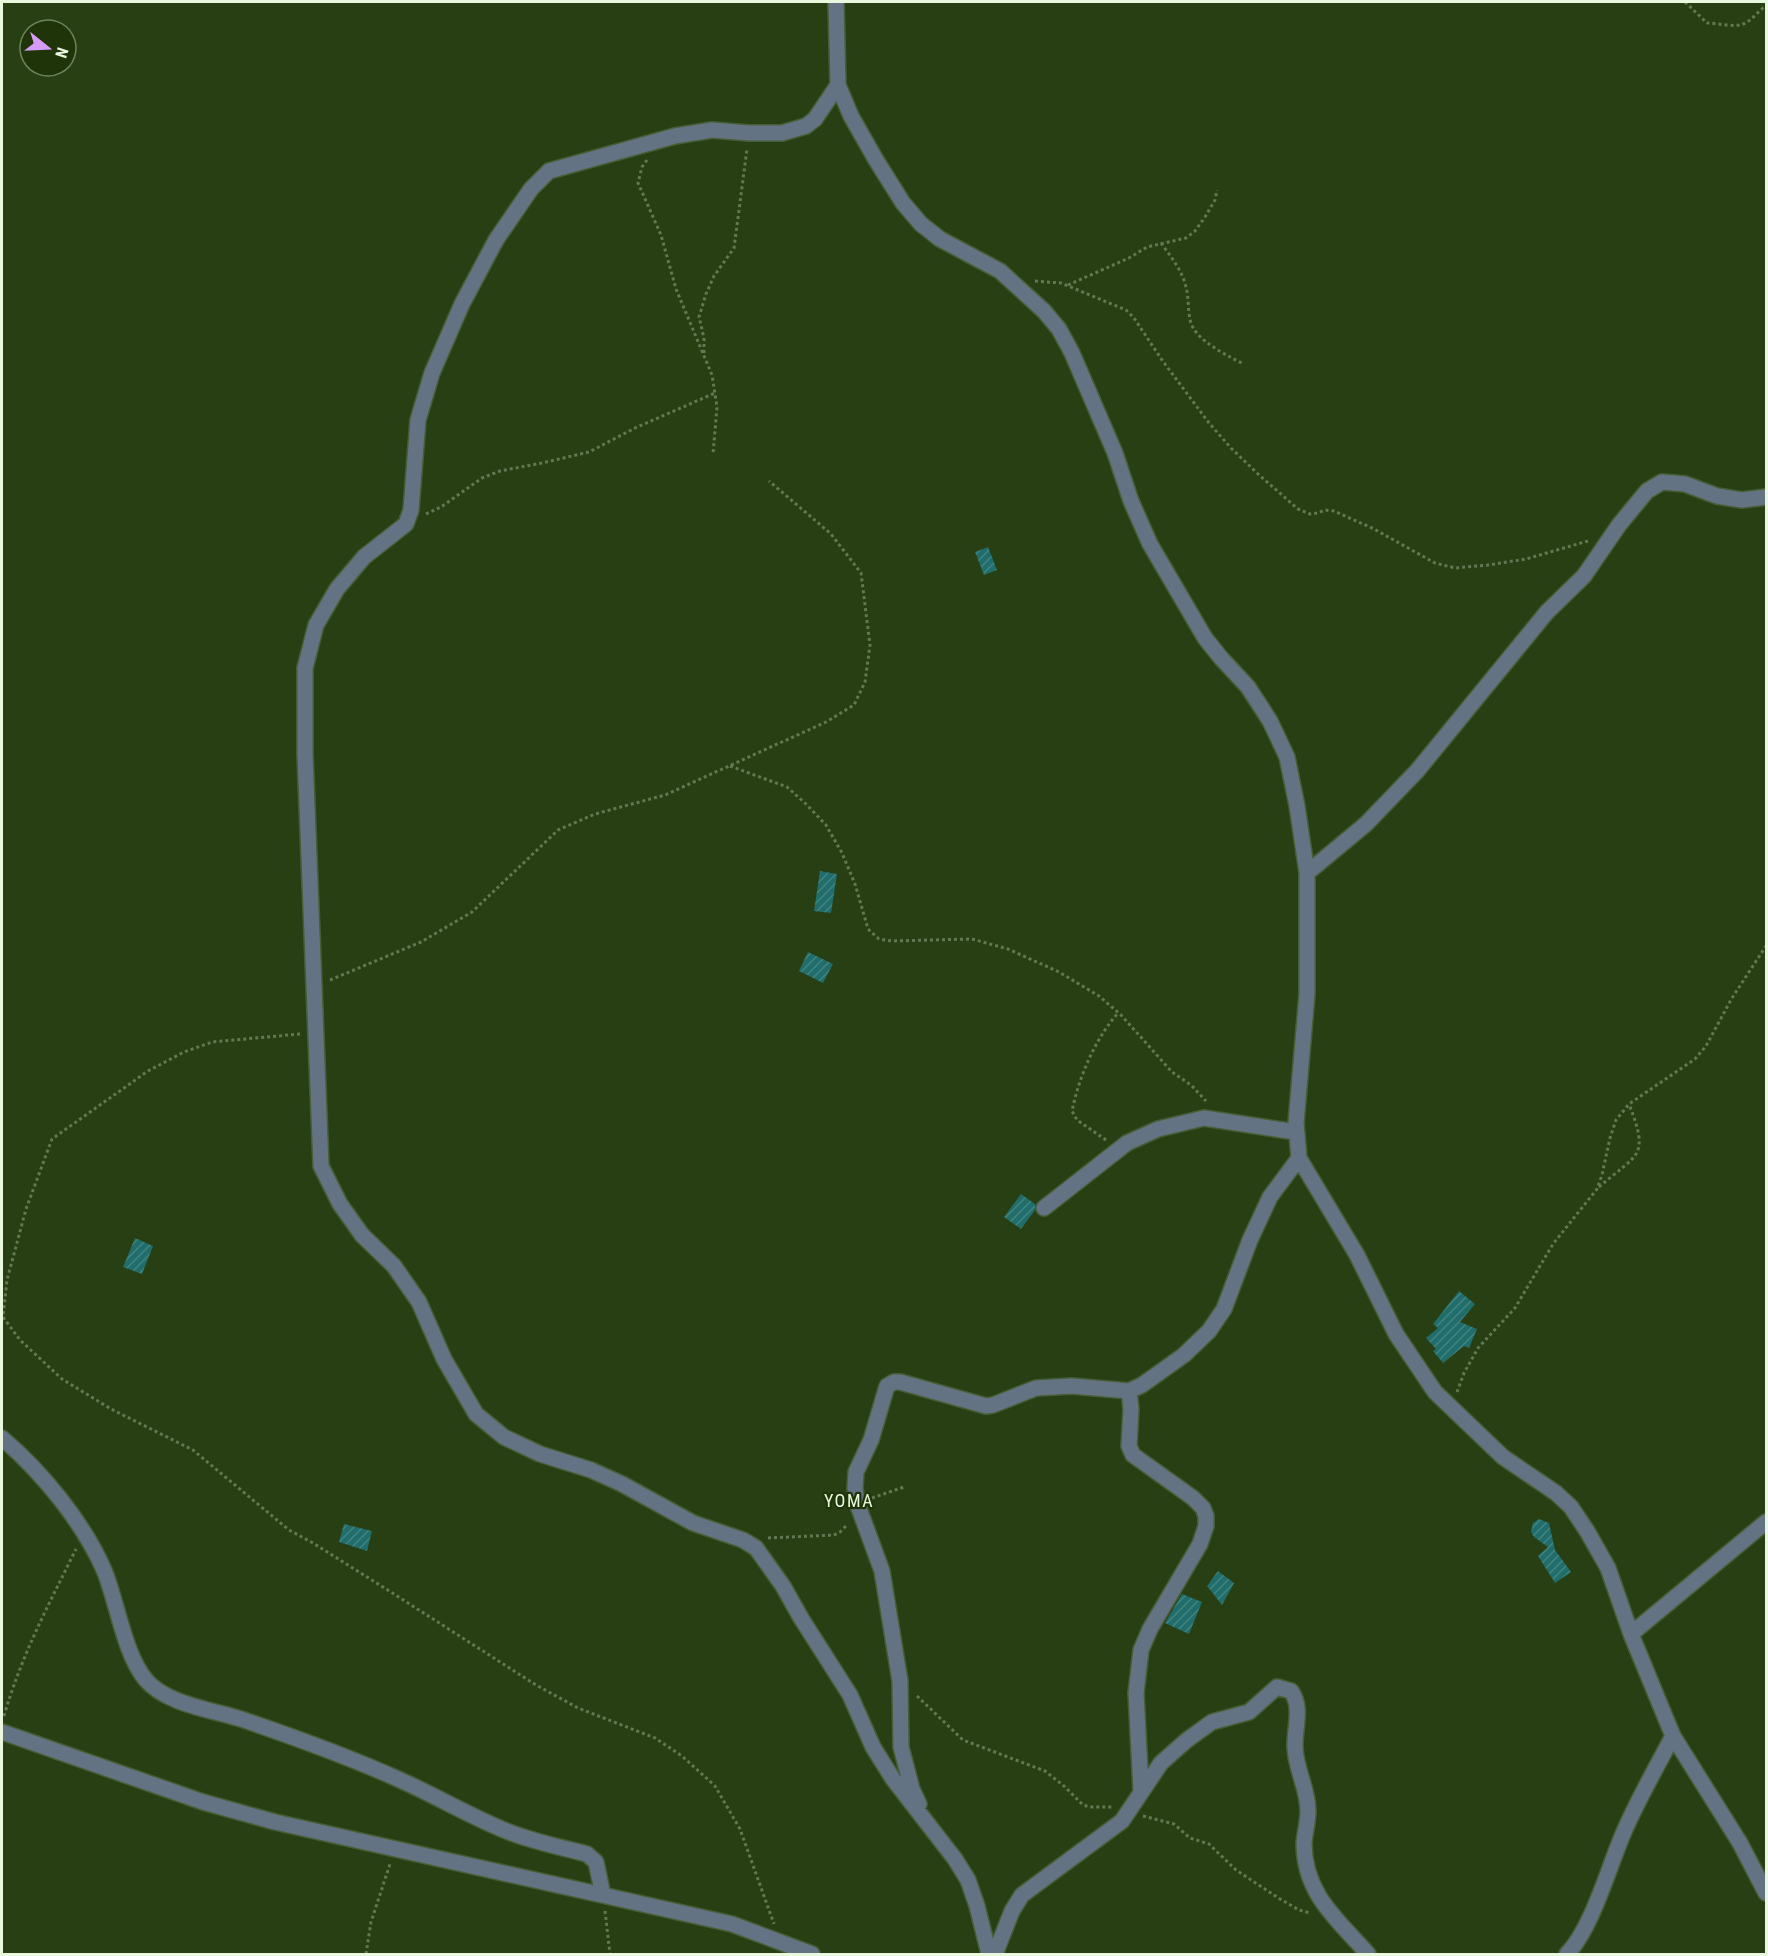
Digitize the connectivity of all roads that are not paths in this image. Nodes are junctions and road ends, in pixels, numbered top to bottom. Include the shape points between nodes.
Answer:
1 (836, 2) edge
2 (838, 85) junction
3 (1767, 497) edge
4 (1306, 873) junction
5 (1296, 1132) junction
6 (1299, 1158) junction
7 (1044, 1208) dead end
8 (1129, 1391) junction
9 (2, 1438) edge
10 (1767, 1522) edge
11 (1631, 1634) junction
12 (2, 1732) edge
13 (1673, 1736) junction
14 (1141, 1790) junction
15 (928, 1826) junction
16 (1767, 1893) edge
17 (603, 1895) junction
18 (812, 1954) edge
19 (989, 1954) edge
20 (995, 1954) edge
21 (1368, 1954) edge
22 (1567, 1954) edge

1 - 2 street
2 - 4 street via 850,116 876,160 921,224 940,239 1000,271 1059,329 1115,453 1150,544 1205,638 1248,687 1270,721 1287,757
2 - 15 street via 806,126 782,133 712,130 675,136 549,171 531,189 496,240 462,304 432,373 418,420 411,510 405,524 364,557 337,589 316,625 305,668 304,754 318,1135 321,1166 340,1204 394,1266 419,1302 444,1359 477,1414 504,1437 540,1454 591,1470 693,1523 756,1548 850,1695 892,1779
3 - 4 street via 1742,500 1685,484 1662,482 1647,491 1584,576 1547,612 1417,771 1366,824
4 - 5 street via 1307,994
5 - 6 street
5 - 7 street via 1204,1118 1158,1129 1127,1143
6 - 8 street via 1270,1197 1224,1309 1209,1331 1184,1355
6 - 11 street via 1357,1255 1396,1334 1435,1392 1503,1457 1571,1507 1608,1568
8 - 14 street via 1133,1455 1193,1498 1206,1516 1200,1544 1141,1650 1136,1693
8 - 15 street via 1072,1386 1036,1388 986,1406 894,1382 887,1386 871,1440 856,1472 855,1488 882,1571 900,1681 902,1747 912,1789
9 - 17 street via 22,1455 84,1533 103,1569 132,1655 146,1680 168,1696 293,1737 398,1779 505,1831 587,1854 596,1862
10 - 11 street
11 - 13 street
12 - 17 street via 203,1802 275,1822
13 - 16 street
13 - 22 street via 1623,1832 1584,1929
14 - 20 street via 1114,1828 1022,1895
14 - 21 street via 1161,1763 1212,1722 1249,1712 1277,1687 1291,1691 1298,1702 1296,1762 1307,1799 1304,1842 1312,1886 1322,1904
15 - 19 street via 968,1880
17 - 18 street via 732,1924

